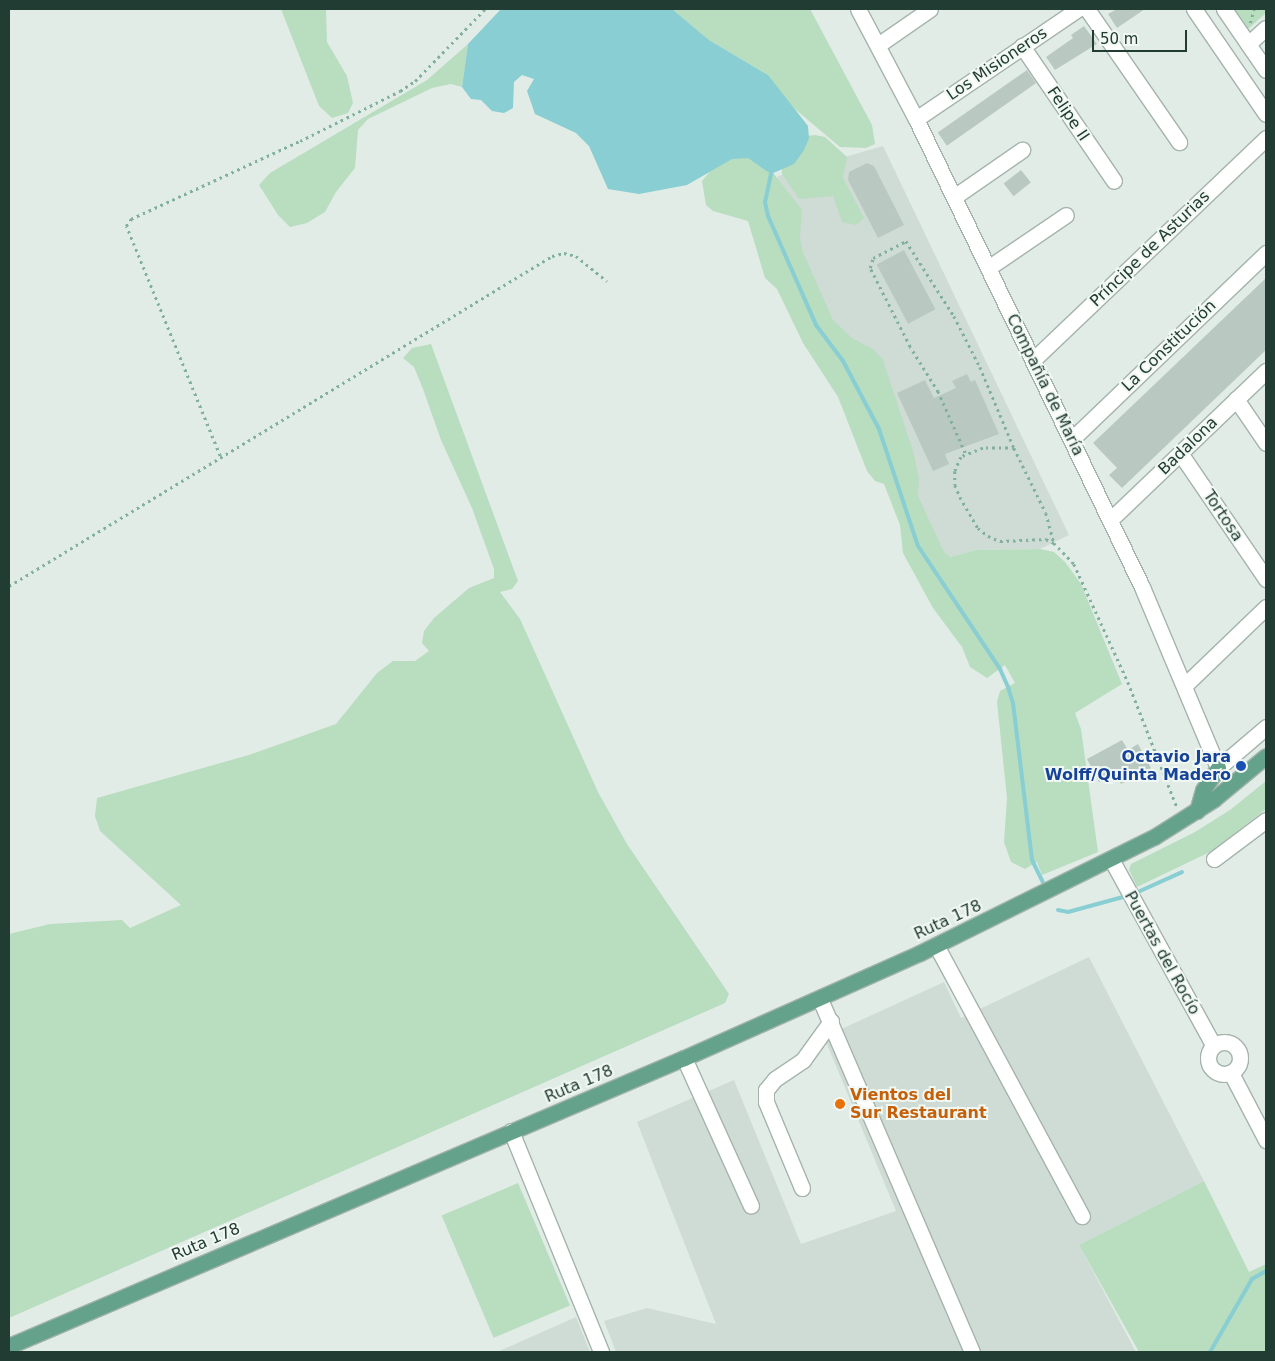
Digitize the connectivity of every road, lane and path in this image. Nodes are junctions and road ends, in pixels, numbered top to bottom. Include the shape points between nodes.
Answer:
1 (485, 9) edge
2 (858, 9) edge
3 (930, 9) edge
4 (1078, 9) edge
5 (1088, 9) edge
6 (1194, 9) edge
7 (1224, 9) edge
8 (1254, 9) edge
9 (1266, 28) edge
10 (1249, 29) dead end
11 (1248, 44) junction
12 (878, 45) junction
13 (1022, 46) junction
14 (1266, 70) edge
15 (1266, 114) edge
16 (916, 119) junction
17 (1266, 138) edge
18 (1179, 142) dead end
19 (1022, 150) dead end
20 (1114, 181) dead end
21 (954, 197) junction
22 (1066, 215) dead end
23 (1266, 253) edge
24 (988, 268) junction
25 (608, 280) dead end
26 (1033, 360) junction
27 (1266, 371) edge
28 (1236, 400) junction
29 (1072, 439) junction
30 (1266, 443) edge
31 (1014, 448) junction
32 (965, 453) junction
33 (1180, 454) junction
34 (220, 456) junction
35 (1110, 520) junction
36 (1054, 543) junction
37 (1266, 579) edge
38 (9, 586) edge
39 (1266, 607) edge
40 (1184, 686) junction
41 (1266, 727) edge
42 (1266, 756) edge
43 (1218, 768) junction
44 (1197, 811) junction
45 (1182, 820) junction
46 (1266, 820) edge
47 (1111, 859) junction
48 (1214, 859) dead end
49 (936, 945) junction
50 (820, 999) junction
51 (831, 1021) junction
52 (1214, 1046) junction
53 (684, 1058) junction
54 (1231, 1073) junction
55 (511, 1131) junction
56 (1266, 1140) edge
57 (802, 1188) dead end
58 (752, 1206) dead end
59 (1082, 1216) dead end
60 (9, 1346) edge
61 (601, 1352) edge
62 (972, 1352) edge

1 - 34 path via 415,81 400,91 130,219 126,226
2 - 12 street, Compañía de María
3 - 12 street
4 - 13 street, Los Misioneros
5 - 18 street
6 - 15 street
7 - 11 street
8 - 10 path
9 - 11 street
11 - 14 street
12 - 16 street, Compañía de María
13 - 16 street, Los Misioneros
13 - 20 street, Felipe II
16 - 21 street, Compañía de María
17 - 26 street, Príncipe de Asturias
19 - 21 street
21 - 24 street, Compañía de María
22 - 24 street
23 - 29 street, La Constitución
24 - 26 street, Compañía de María
25 - 34 path via 576,256 564,253 552,256
26 - 29 street, Compañía de María
27 - 28 street, Badalona
28 - 30 street
28 - 33 street, Badalona
29 - 35 street, Compañía de María
31 - 32 path via 1001,446
31 - 32 path via 995,399 954,316 906,241 873,258 870,268 910,347 938,392
31 - 36 path via 1046,513
32 - 36 path via 958,460 954,485 978,528 1000,540 1046,539
33 - 35 street, Badalona
33 - 37 street, Tortosa
34 - 38 path
35 - 40 street, Compañía de María
36 - 45 path via 1074,564 1084,582 1128,682
39 - 40 street
40 - 43 street, Compañía de María
41 - 43 street
42 - 44 main road, Ruta 178
43 - 44 main road via 1202,790
44 - 45 main road, Ruta 178
45 - 47 main road, Ruta 178
46 - 48 street
47 - 49 main road, Ruta 178
47 - 52 street, Puertas del Rocío
49 - 50 main road, Ruta 178
49 - 59 street
50 - 51 street
50 - 53 main road, Ruta 178
51 - 57 street via 803,1060 775,1079 766,1090 766,1102
51 - 62 street
52 - 54 street via 1209,1053 1210,1065 1218,1073
52 - 54 street via 1224,1042 1238,1050 1240,1060
53 - 55 main road, Ruta 178
53 - 58 street
54 - 56 street
55 - 60 main road, Ruta 178
55 - 61 street

